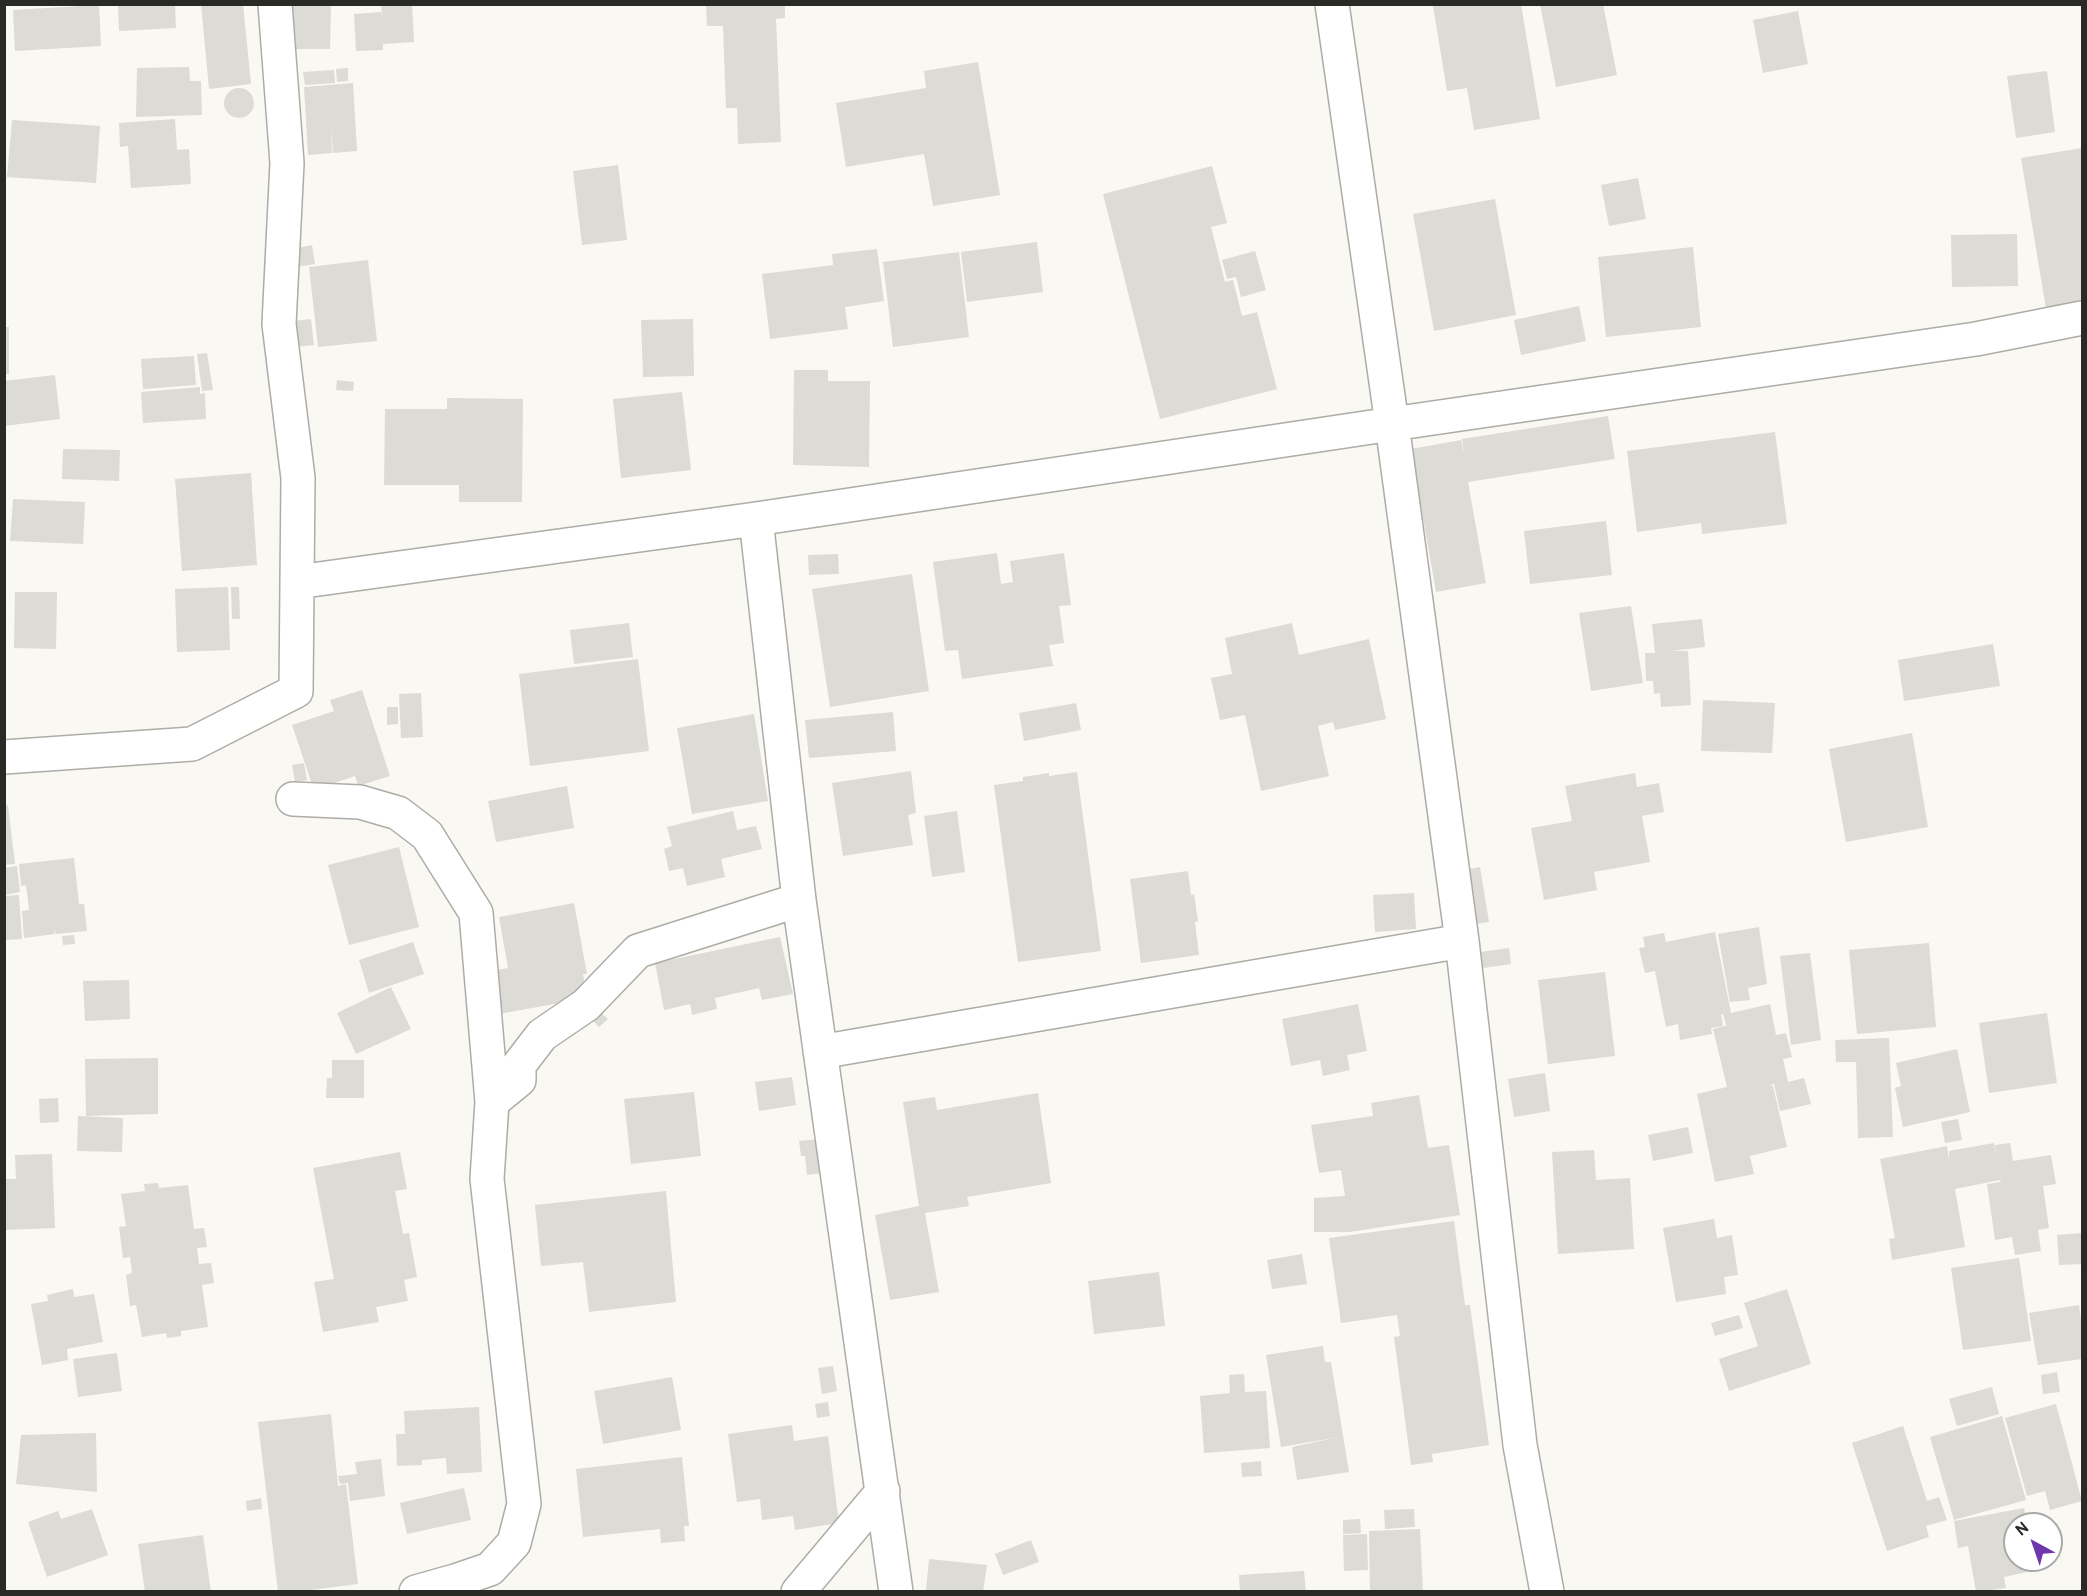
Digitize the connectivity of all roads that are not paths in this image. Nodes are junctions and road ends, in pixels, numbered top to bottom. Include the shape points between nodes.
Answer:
1 (275, 4) edge
2 (1332, 4) edge
3 (2082, 318) edge
4 (1392, 424) junction
5 (756, 519) junction
6 (297, 582) junction
7 (4, 756) edge
8 (293, 799) dead end
9 (799, 900) junction
10 (1462, 941) junction
11 (820, 1052) junction
12 (492, 1102) junction
13 (883, 1491) junction
14 (416, 1592) edge
15 (798, 1592) edge
16 (896, 1592) edge
17 (1547, 1592) edge

1 - 6 street via 287,163 279,324 298,478
2 - 4 street
3 - 4 street via 1976,339
4 - 5 street
4 - 10 street
5 - 6 street
5 - 9 street
6 - 7 street via 296,691 192,744
8 - 12 street via 360,802 398,813 427,835 476,913
9 - 11 street
9 - 12 street via 638,951 586,1005 542,1035 519,1065 519,1080
10 - 11 street
10 - 17 street via 1520,1445
11 - 13 street
12 - 14 street via 487,1179 524,1504 514,1543 490,1569
13 - 15 street
13 - 16 street

